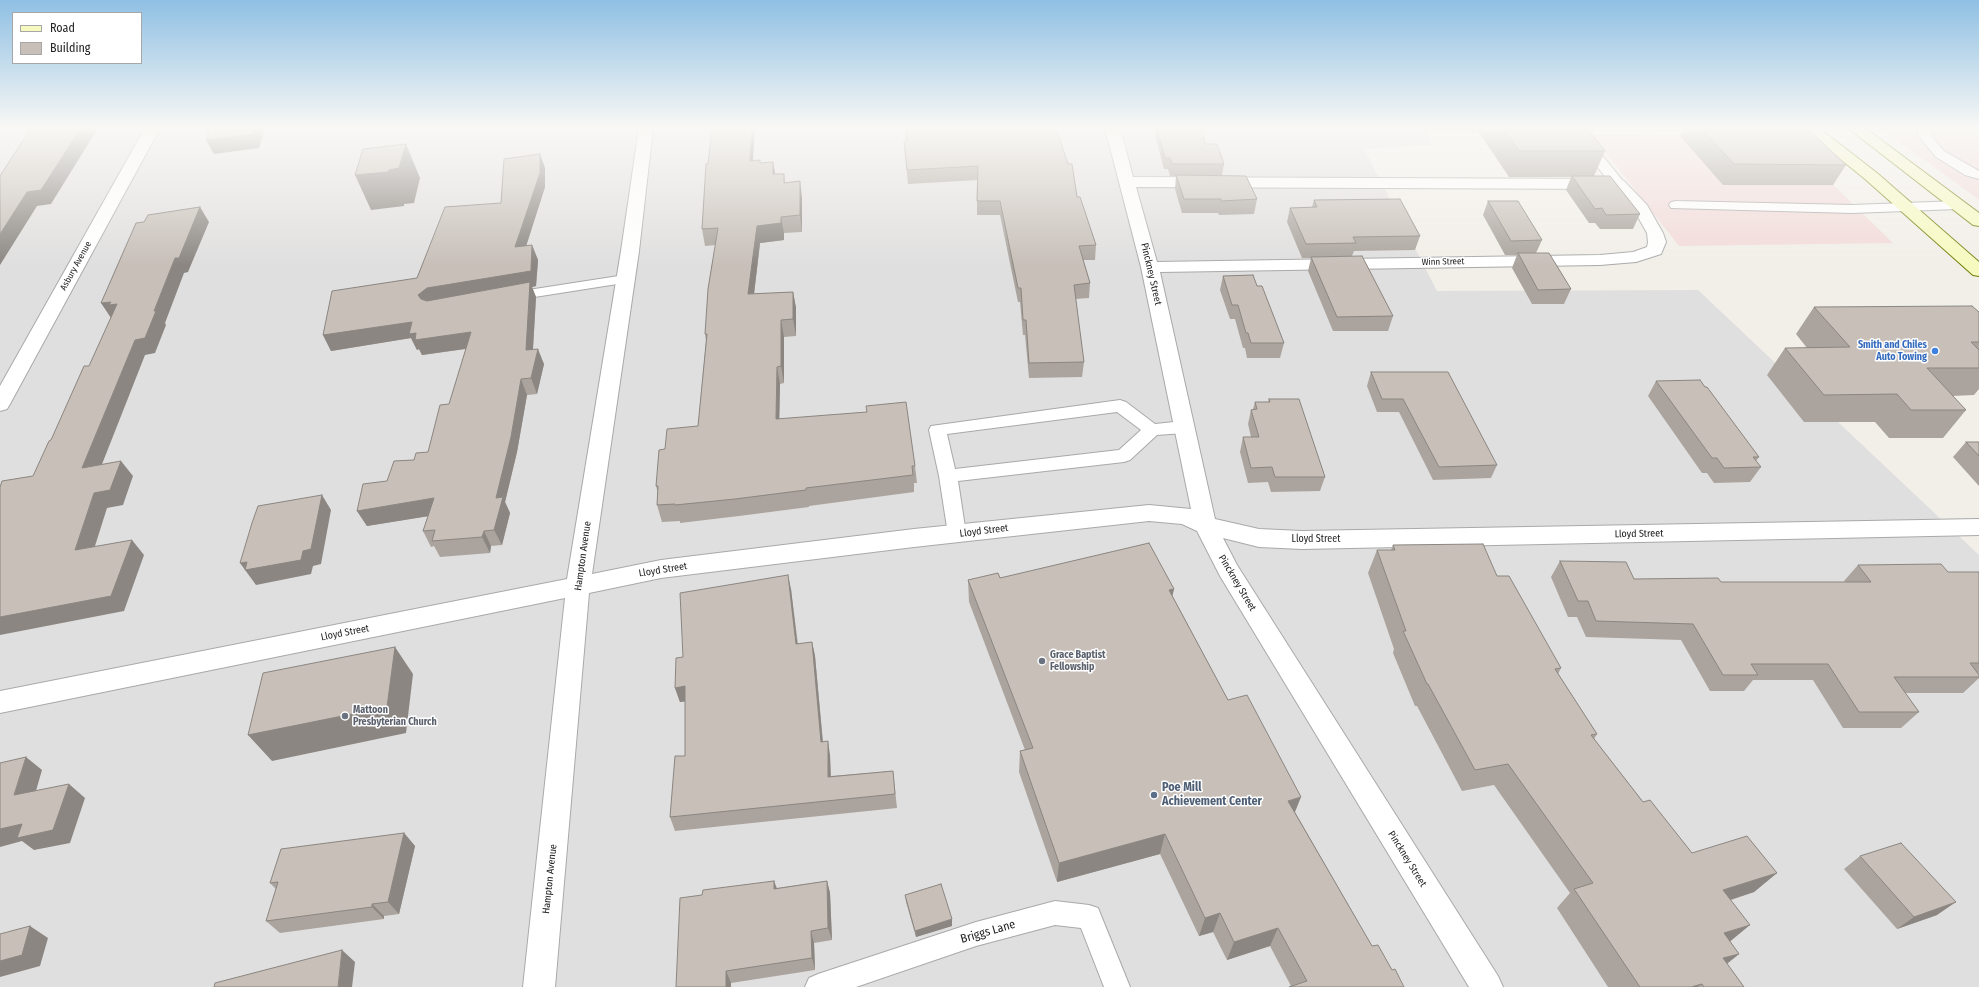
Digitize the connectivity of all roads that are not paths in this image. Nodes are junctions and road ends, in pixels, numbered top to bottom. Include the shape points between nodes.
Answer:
1 (127, 174) edge
2 (640, 174) edge
3 (1125, 174) edge
4 (1610, 174) edge
5 (1868, 174) edge
6 (1917, 174) edge
7 (1127, 182) junction
8 (1618, 184) junction
9 (1676, 205) dead end
10 (1958, 205) junction
11 (1907, 208) junction
12 (1979, 222) edge
13 (1150, 267) junction
14 (1979, 271) edge
15 (625, 279) junction
16 (496, 299) edge
17 (0, 404) edge
18 (1184, 427) junction
19 (1152, 430) junction
20 (948, 476) junction
21 (1205, 525) junction
22 (1979, 527) edge
23 (957, 534) junction
24 (578, 586) junction
25 (0, 702) edge
26 (539, 987) edge
27 (818, 987) edge
28 (1118, 987) edge
29 (1487, 987) edge

1 - 17 street, Asbury Avenue
2 - 15 street, Hampton Avenue
3 - 7 street, Pinckney Street
4 - 8 lane
5 - 11 main road
6 - 10 main road
7 - 8 street
7 - 13 street, Pinckney Street
8 - 13 street, Winn Street via 1641,208 1652,227 1657,242 1655,250 1636,257 1600,260
9 - 11 lane
10 - 11 lane
10 - 12 main road
11 - 14 main road
13 - 18 street, Pinckney Street
15 - 16 lane
15 - 24 street, Hampton Avenue
18 - 19 lane
18 - 21 street, Pinckney Street
19 - 20 lane via 1124,456
19 - 20 lane via 1120,406 937,430
20 - 23 lane
21 - 22 street, Lloyd Street via 1259,538 1302,540
21 - 23 street, Lloyd Street via 1185,516 1149,513
21 - 29 street, Pinckney Street via 1232,576
23 - 24 street, Lloyd Street via 661,569
24 - 25 street, Lloyd Street
24 - 26 street, Hampton Avenue
27 - 28 lane, Briggs Lane via 976,934 1055,912 1089,917

